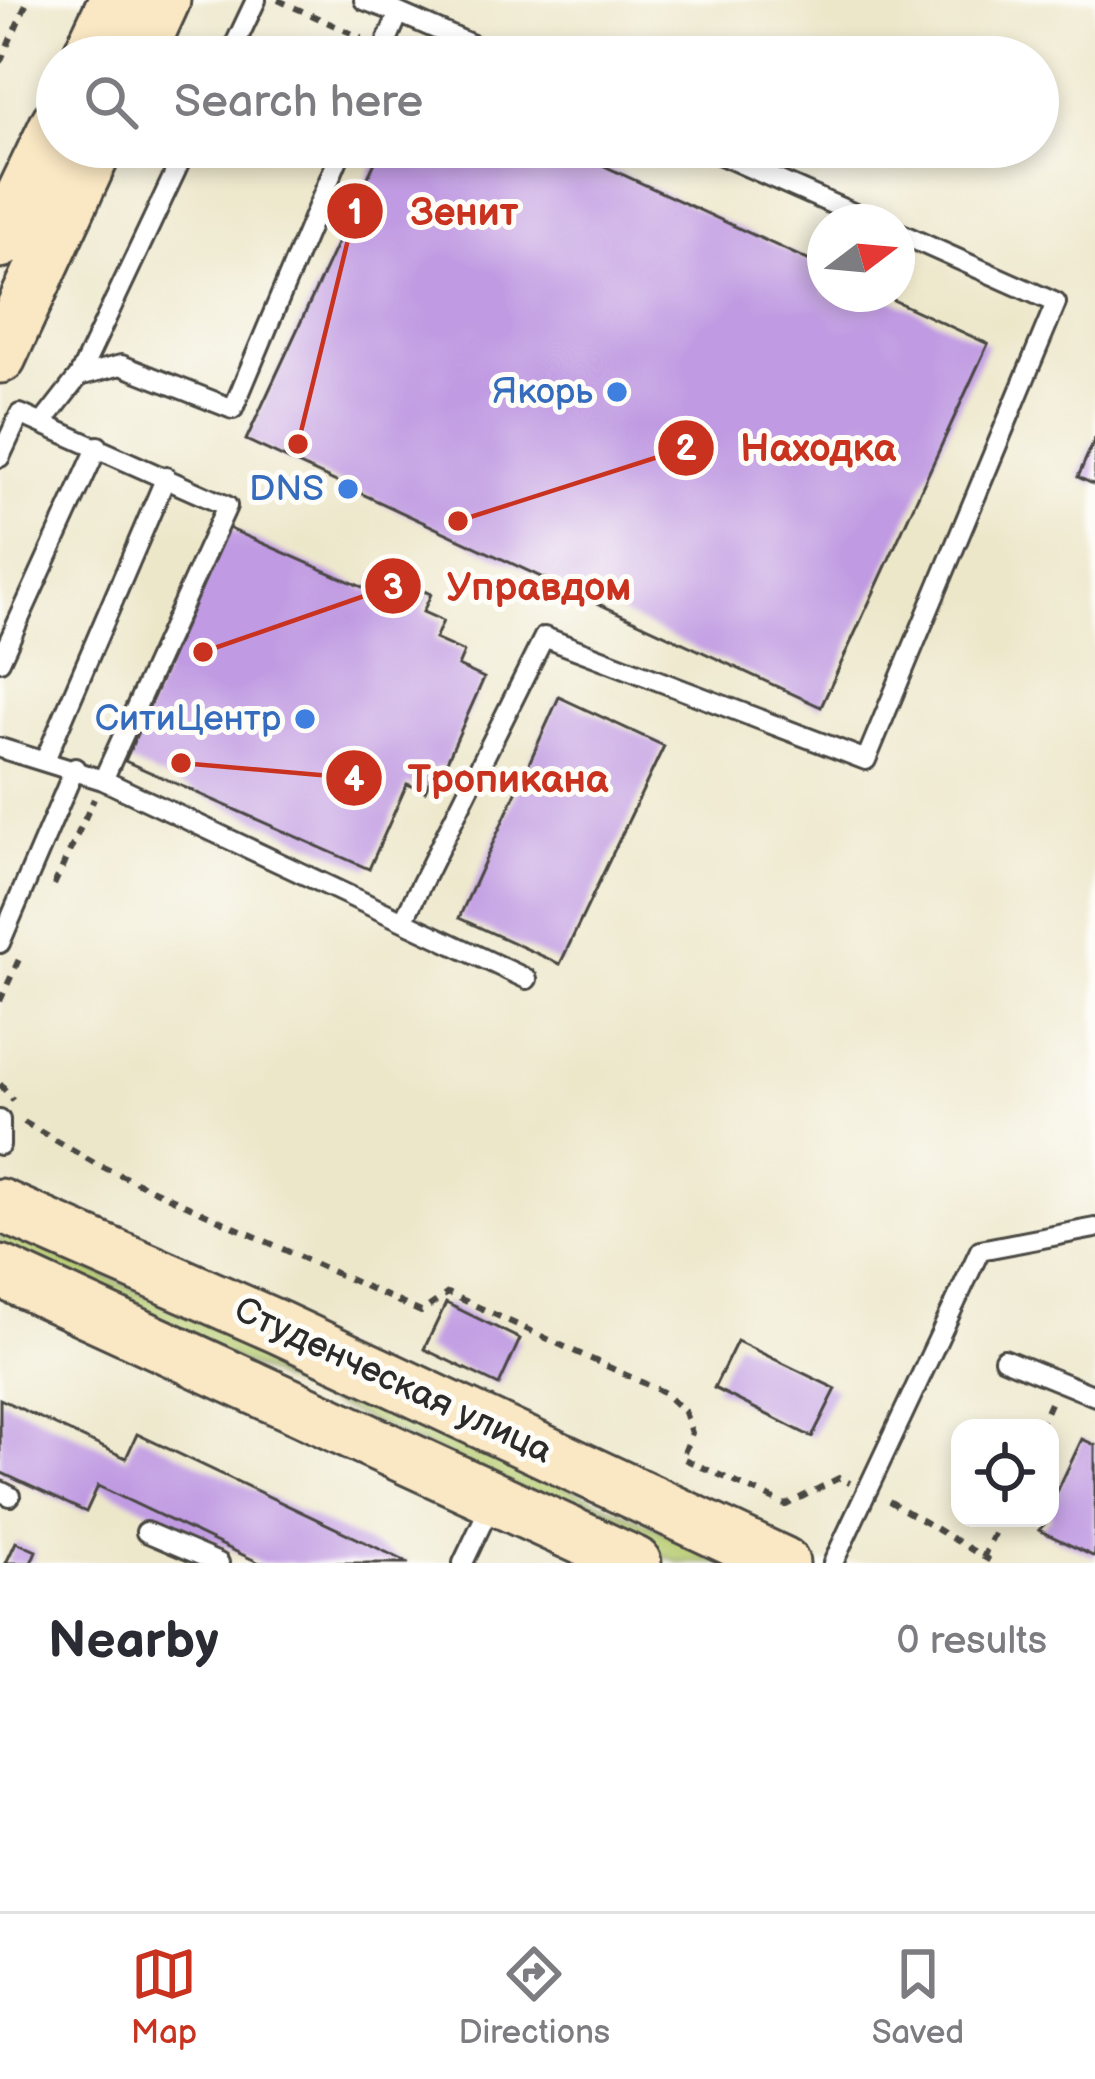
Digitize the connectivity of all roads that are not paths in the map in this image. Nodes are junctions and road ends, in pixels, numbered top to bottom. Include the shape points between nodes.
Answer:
1 (115, 0) edge
2 (164, 0) edge
3 (256, 0) edge
4 (364, 0) edge
5 (399, 13) junction
6 (98, 36) edge
7 (148, 36) edge
8 (239, 36) edge
9 (389, 36) edge
10 (452, 36) edge
11 (36, 167) edge
12 (87, 168) edge
13 (177, 168) edge
14 (334, 168) edge
15 (751, 168) edge
16 (832, 204) edge
17 (915, 240) edge
18 (0, 242) edge
19 (0, 357) edge
20 (80, 376) junction
21 (44, 422) junction
22 (98, 446) junction
23 (0, 457) edge
24 (166, 477) junction
25 (0, 662) edge
26 (0, 748) edge
27 (45, 760) junction
28 (75, 768) junction
29 (103, 780) junction
30 (403, 921) junction
31 (0, 943) edge
32 (527, 979) dead end
33 (0, 1120) edge
34 (0, 1145) edge
35 (0, 1205) edge
36 (1095, 1228) edge
37 (0, 1270) edge
38 (1004, 1359) dead end
39 (1095, 1396) edge
40 (494, 1498) junction
41 (146, 1532) dead end
42 (219, 1563) edge
43 (463, 1563) edge
44 (635, 1563) edge
45 (783, 1563) edge
46 (833, 1563) edge

1 - 6 main road
2 - 7 main road
3 - 8 lane
4 - 5 lane
5 - 9 lane
5 - 10 lane
11 - 18 main road
12 - 19 main road
13 - 20 lane
14 - 20 lane via 233,409 121,365
15 - 16 lane
17 - 30 lane via 1056,303 866,760 544,637
20 - 21 lane
21 - 22 lane
21 - 23 lane via 20,414
22 - 24 lane
22 - 25 lane
24 - 27 lane
24 - 29 lane via 227,506
26 - 27 lane
27 - 28 lane
28 - 29 lane
28 - 31 lane
29 - 30 lane
30 - 32 lane
33 - 34 lane
35 - 45 main road, Студенческая улица
36 - 46 lane via 980,1250
37 - 40 main road, Студенческая улица
38 - 39 lane
40 - 43 lane
40 - 44 main road, Студенческая улица
41 - 42 lane

